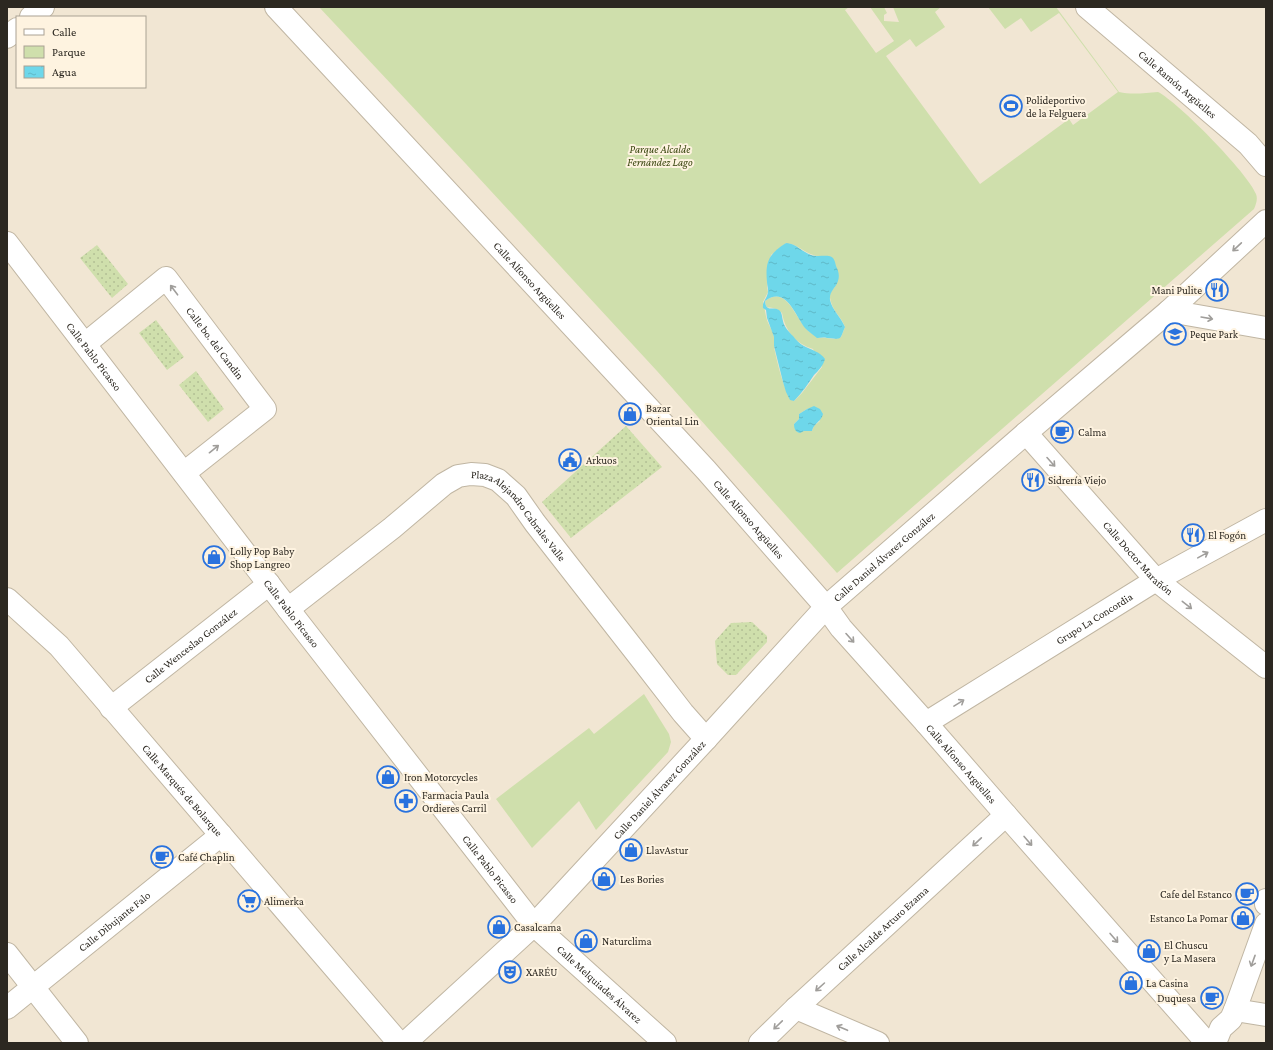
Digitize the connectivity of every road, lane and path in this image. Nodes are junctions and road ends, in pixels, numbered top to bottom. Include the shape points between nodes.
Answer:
1 (43, 7) edge
2 (276, 7) edge
3 (1086, 7) edge
4 (32, 16) edge
5 (16, 30) edge
6 (7, 37) edge
7 (1266, 165) edge
8 (1266, 221) edge
9 (7, 243) edge
10 (1169, 311) junction
11 (1266, 328) edge
12 (84, 344) junction
13 (1026, 433) junction
14 (184, 474) junction
15 (1266, 520) edge
16 (1156, 580) junction
17 (269, 584) junction
18 (7, 599) edge
19 (826, 607) junction
20 (288, 609) junction
21 (1266, 667) edge
22 (111, 708) junction
23 (926, 723) junction
24 (706, 739) junction
25 (1006, 815) junction
26 (221, 835) junction
27 (1266, 900) edge
28 (1266, 904) edge
29 (1266, 924) edge
30 (534, 925) junction
31 (7, 954) edge
32 (33, 987) junction
33 (7, 1008) edge
34 (796, 1008) junction
35 (1235, 1010) junction
36 (1266, 1015) edge
37 (77, 1043) edge
38 (399, 1043) edge
39 (405, 1043) edge
40 (665, 1043) edge
41 (760, 1043) edge
42 (878, 1043) edge
43 (1207, 1043) edge
44 (1215, 1043) edge

1 - 4 street
2 - 19 street, Calle Alfonso Argüelles via 664,424
3 - 7 street, Calle Ramón Argüelles via 1248,144
5 - 6 street
8 -> 10 street, Calle Daniel Álvarez González
9 - 12 street, Calle Pablo Picasso
10 -> 11 street
10 - 13 street, Calle Daniel Álvarez González
12 - 14 street, Calle Pablo Picasso
14 -> 12 street, Calle bo. del Candin via 265,409 166,278
13 -> 16 street, Calle Doctor Marañón
13 - 19 street, Calle Daniel Álvarez González
14 - 17 street, Calle Pablo Picasso
16 -> 15 street, Grupo La Concordia
16 -> 21 street, Calle Doctor Marañón
23 -> 16 street, Grupo La Concordia
17 - 20 street, Calle Pablo Picasso
17 - 22 street, Calle Wenceslao González
18 - 22 street, Calle Marqués de Bolarque via 59,646
19 -> 23 street, Calle Alfonso Argüelles via 841,628
19 - 24 street, Calle Daniel Álvarez González
20 - 24 street, Plaza Alejandro Cabrales Valle via 444,484 458,476 485,475 498,480 516,496 682,713
20 - 30 street, Calle Pablo Picasso
22 - 26 street, Calle Marqués de Bolarque
23 - 25 street, Calle Alfonso Argüelles
24 - 30 street, Calle Daniel Álvarez González
25 -> 34 street, Calle Alcalde Arturo Ezama
25 -> 43 street, Calle Alfonso Argüelles
26 - 32 street, Calle Dibujante Falo
26 - 38 street, Calle Marqués de Bolarque
27 - 28 street
29 -> 35 street
30 - 39 street, Calle Daniel Álvarez González
30 - 40 street, Calle Melquiades Álvarez
31 - 32 street
32 - 33 street, Calle Dibujante Falo
32 - 37 street
34 -> 41 street, Calle Alcalde Arturo Ezama
42 -> 34 street
35 - 36 street
35 - 44 street via 1231,1019 1221,1028

